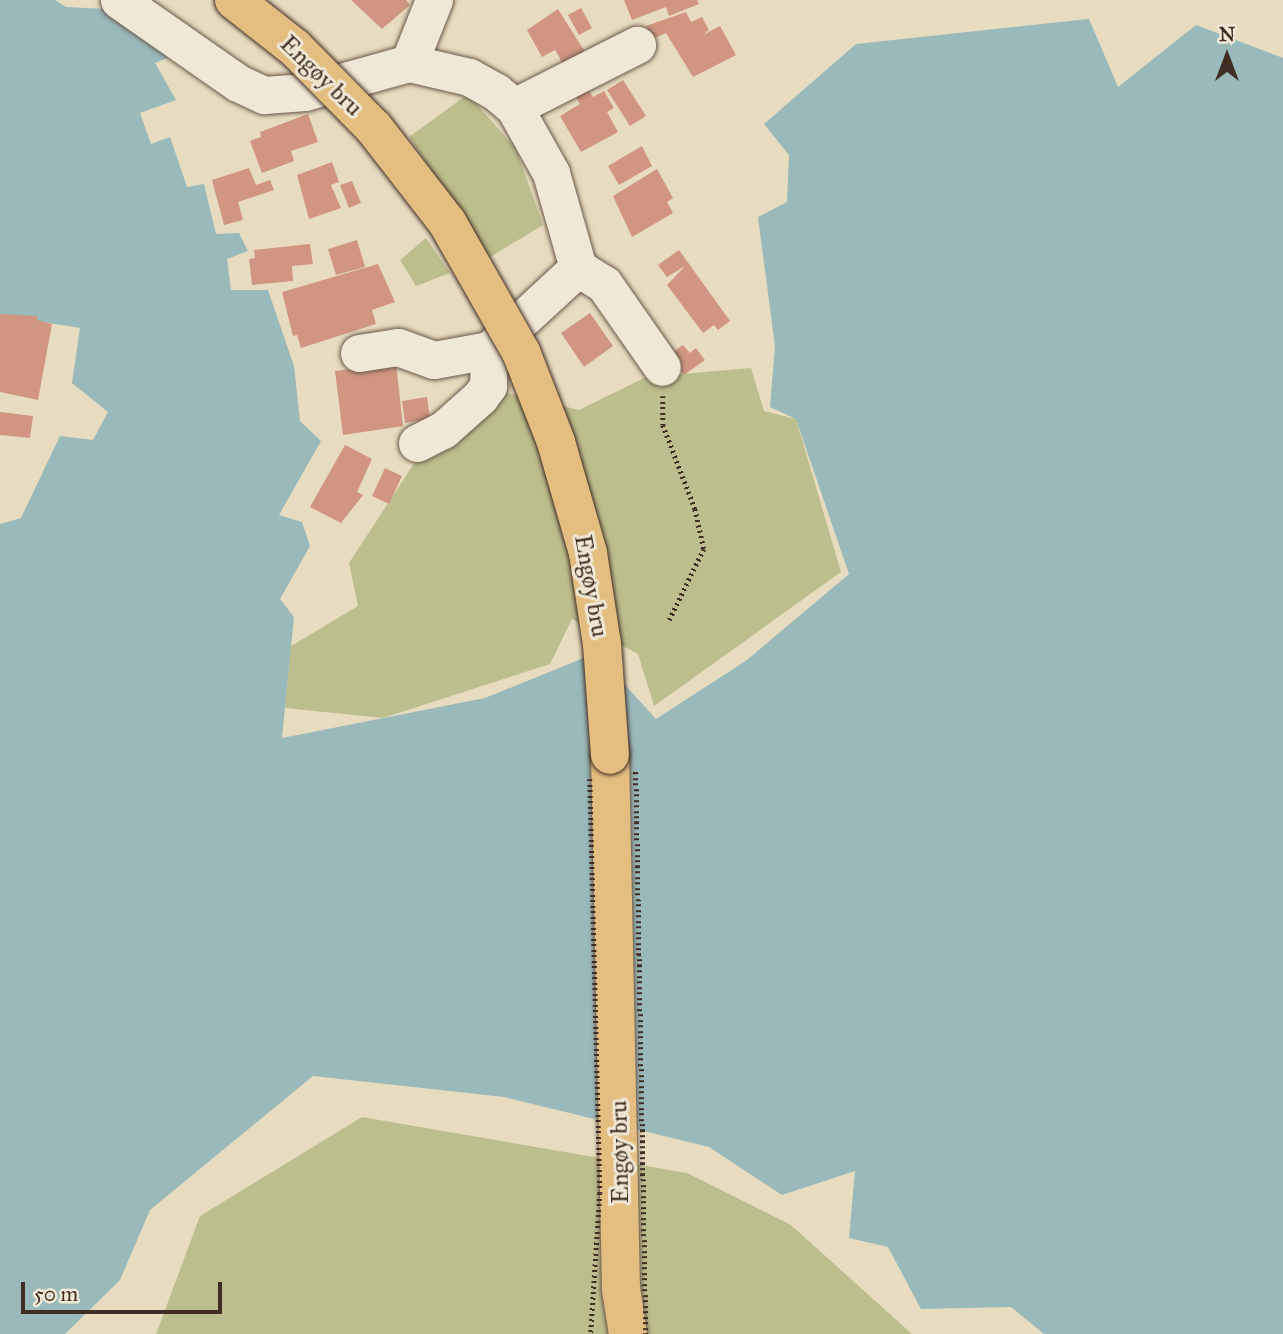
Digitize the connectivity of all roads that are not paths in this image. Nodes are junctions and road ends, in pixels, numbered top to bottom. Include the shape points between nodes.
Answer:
1 (119, 0) edge
2 (234, 0) edge
3 (434, 0) edge
4 (637, 45) dead end
5 (409, 63) junction
6 (514, 107) junction
7 (578, 268) junction
8 (489, 350) junction
9 (359, 353) dead end
10 (662, 368) road end
11 (417, 443) dead end
12 (621, 1289) junction
13 (613, 1334) edge
14 (628, 1334) edge

1 - 5 street via 238,83 264,95 305,92
2 - 12 main road, Engøy bru, bridge via 339,90 446,222 521,352 573,494 588,554 607,695
3 - 5 street
4 - 6 street
5 - 6 street via 469,77
6 - 7 street via 551,173
7 - 8 street
7 - 10 street via 604,284
8 - 9 street via 435,360 398,347
8 - 11 street via 488,386 480,397 443,430
12 - 13 main road, Engøy bru
12 - 14 main road, Engøy bru

